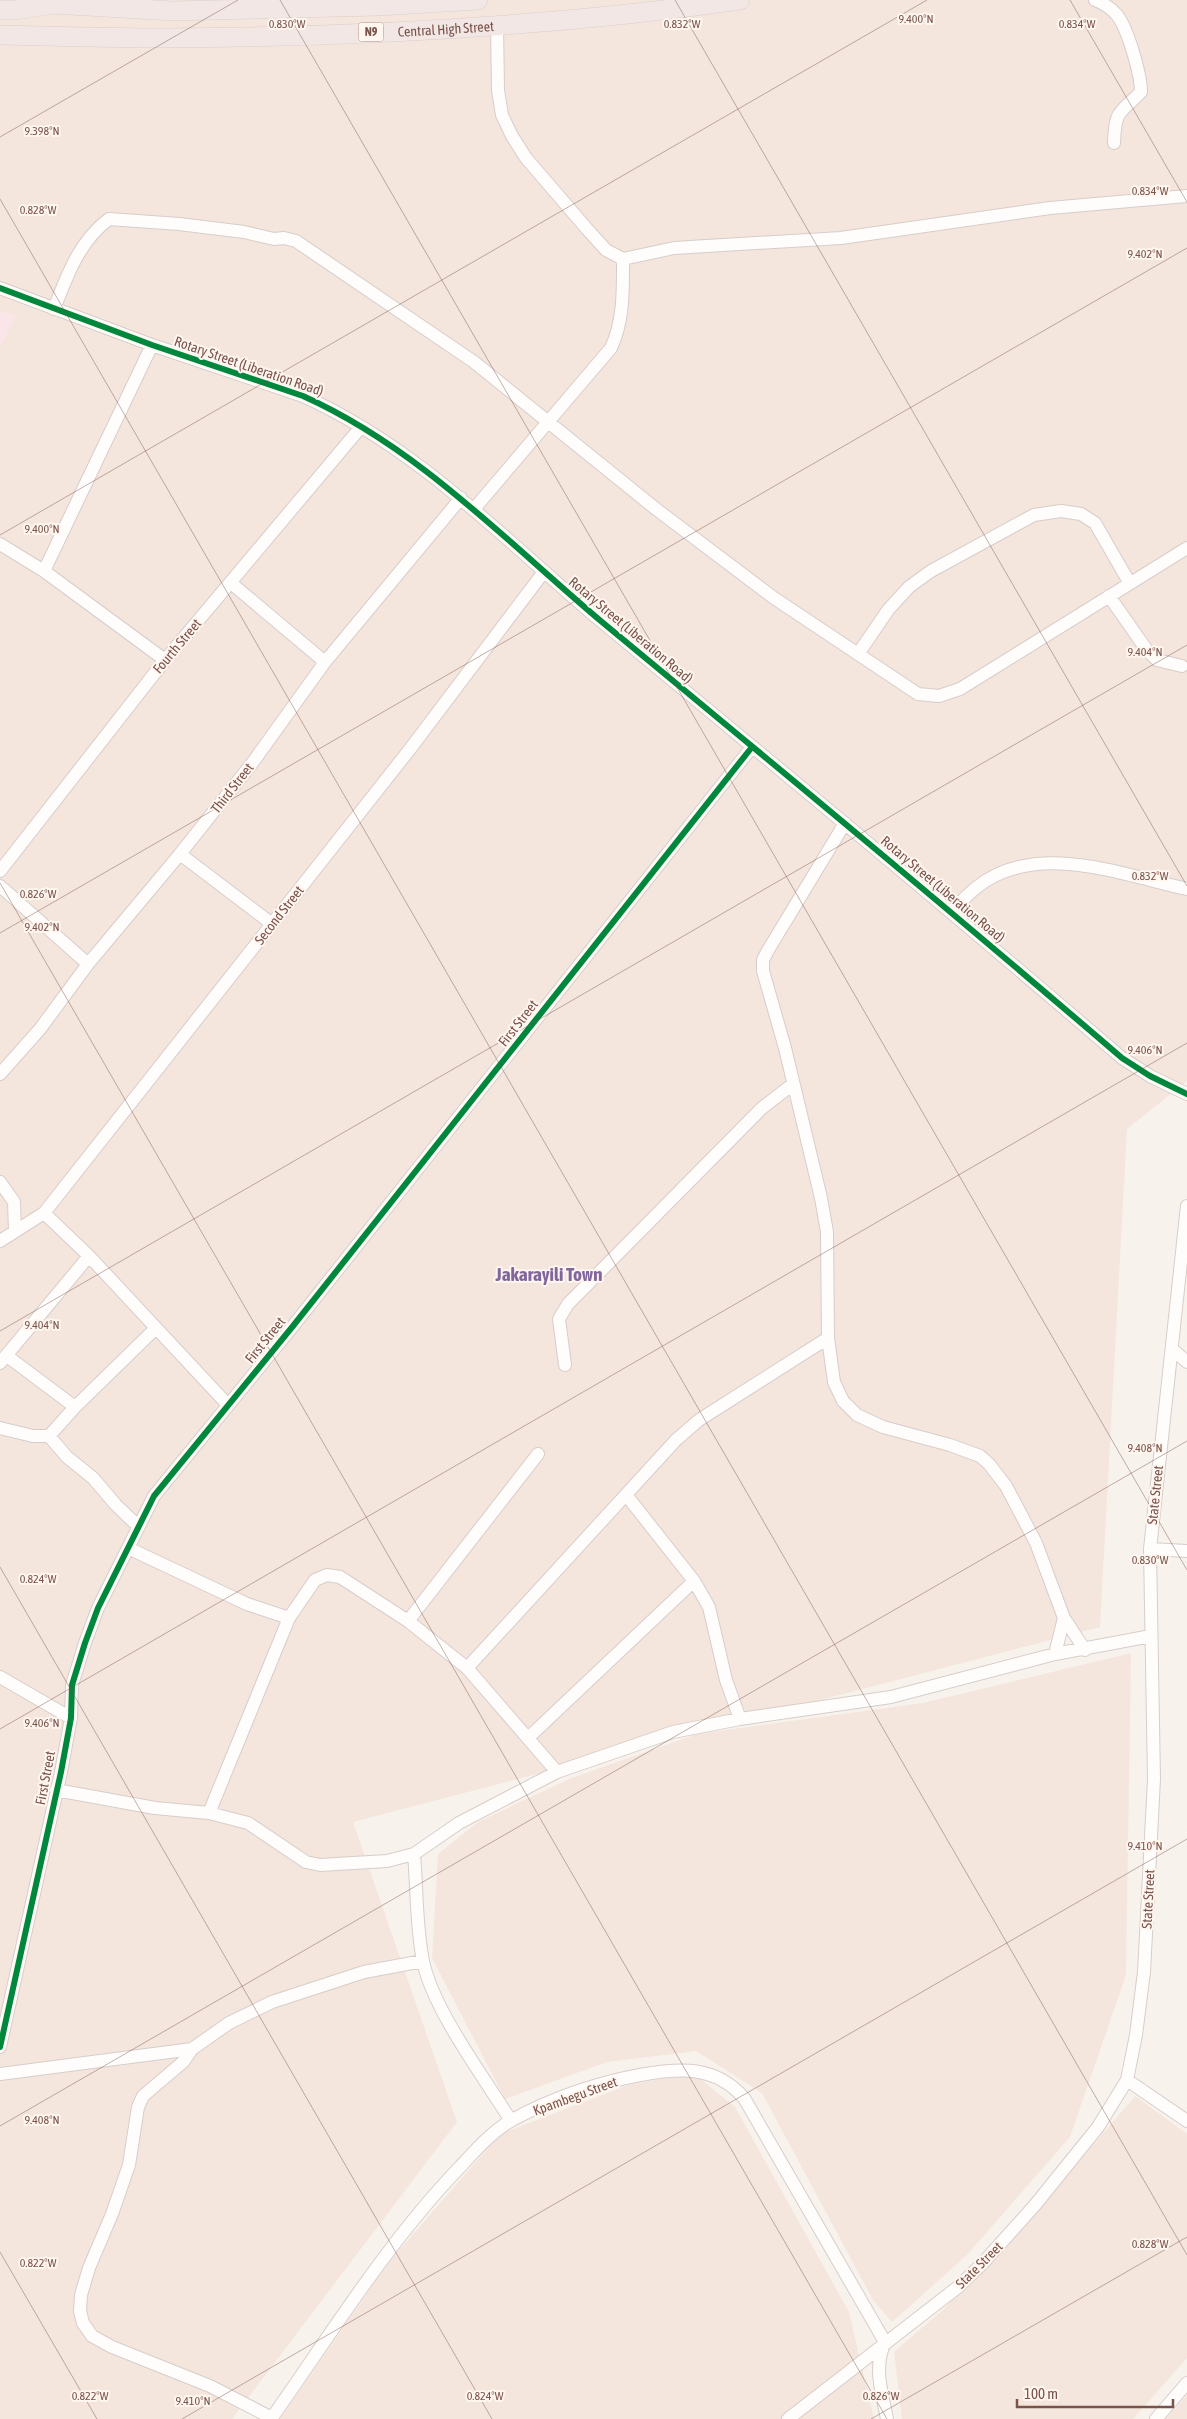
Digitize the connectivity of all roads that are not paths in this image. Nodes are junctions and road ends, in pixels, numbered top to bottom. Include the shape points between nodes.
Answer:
1 (478, 0) edge
2 (740, 0) edge
3 (1095, 0) edge
4 (53, 2) edge
5 (0, 10) edge
6 (497, 25) junction
7 (0, 35) edge
8 (1114, 144) dead end
9 (1187, 196) edge
10 (622, 259) junction
11 (0, 288) edge
12 (54, 309) junction
13 (152, 345) junction
14 (548, 424) junction
15 (361, 427) junction
16 (461, 498) junction
17 (474, 509) junction
18 (0, 544) edge
19 (1187, 548) edge
20 (44, 571) junction
21 (544, 573) junction
22 (1129, 582) junction
23 (231, 583) junction
24 (1109, 596) junction
25 (858, 654) junction
26 (165, 660) junction
27 (325, 662) junction
28 (1182, 666) dead end
29 (752, 747) junction
30 (845, 823) junction
31 (180, 854) junction
32 (0, 871) edge
33 (0, 886) edge
34 (1187, 889) edge
35 (952, 911) junction
36 (272, 924) junction
37 (88, 964) junction
38 (0, 1074) edge
39 (793, 1084) junction
40 (1187, 1094) edge
41 (0, 1182) edge
42 (1187, 1206) edge
43 (44, 1213) junction
44 (14, 1231) junction
45 (0, 1242) edge
46 (89, 1256) junction
47 (155, 1329) junction
48 (828, 1338) junction
49 (1172, 1349) junction
50 (4, 1360) edge
51 (1187, 1362) edge
52 (565, 1365) dead end
53 (228, 1406) junction
54 (75, 1407) junction
55 (0, 1428) edge
56 (49, 1436) junction
57 (538, 1454) dead end
58 (627, 1496) junction
59 (138, 1526) junction
60 (128, 1548) junction
61 (1150, 1549) junction
62 (1187, 1551) edge
63 (694, 1581) junction
64 (289, 1618) junction
65 (1064, 1618) junction
66 (408, 1620) junction
67 (1151, 1636) junction
68 (1085, 1650) junction
69 (1055, 1654) junction
70 (467, 1668) junction
71 (0, 1677) edge
72 (71, 1718) junction
73 (740, 1719) junction
74 (529, 1737) junction
75 (557, 1772) junction
76 (56, 1790) junction
77 (209, 1813) junction
78 (414, 1854) junction
79 (423, 1961) junction
80 (0, 2047) edge
81 (192, 2050) junction
82 (0, 2074) edge
83 (1127, 2080) junction
84 (511, 2121) junction
85 (1187, 2121) edge
86 (885, 2342) junction
87 (1187, 2383) edge
88 (271, 2419) edge
89 (788, 2419) edge
90 (888, 2419) edge
91 (1156, 2419) edge

1 - 4 highway, Central High Street / N9 via 174,11
2 - 6 highway, Central High Street / N9 via 637,14
3 - 8 street via 1118,16 1141,75 1141,92 1120,111 1115,122
4 - 5 highway, Central High Street / N9
6 - 7 highway, Central High Street / N9 via 163,38
6 - 10 street via 498,90 502,115 512,136 526,158 587,229 606,250
9 - 10 street via 1050,208 841,238 674,248
10 - 14 street via 619,332 611,348
11 - 12 street, Rotary Street (Liberation Road)
12 - 13 street, Rotary Street (Liberation Road)
12 - 14 street via 72,262 109,219 179,224 284,238 296,241 474,362
13 - 15 street, Rotary Street (Liberation Road) via 303,396
13 - 20 street
14 - 17 street
14 - 25 street via 774,598
15 - 16 street, Rotary Street (Liberation Road)
15 - 23 street, Fourth Street
16 - 17 street, Rotary Street (Liberation Road)
16 - 27 street, Third Street
17 - 21 street, Rotary Street (Liberation Road)
18 - 20 street
19 - 22 street
20 - 26 street
21 - 29 street, Rotary Street (Liberation Road)
21 - 36 street, Second Street
22 - 24 street
22 - 25 street via 1095,524 1081,514 1061,511 1034,515 931,571 909,587 888,610
23 - 26 street, Fourth Street
23 - 27 street
24 - 25 street via 960,689 939,696 918,694
24 - 28 street via 1157,660
26 - 32 street, Fourth Street
27 - 31 street, Third Street via 253,762
29 - 30 street, Rotary Street (Liberation Road)
29 - 53 street, First Street
30 - 35 street, Rotary Street (Liberation Road)
30 - 39 street via 763,960 763,971
31 - 36 street
31 - 37 street, Third Street
33 - 37 street
34 - 35 street via 1071,863 1039,864 995,876 977,887
35 - 40 street, Rotary Street (Liberation Road) via 1122,1058
36 - 43 street, Second Street
37 - 38 street, Third Street via 40,1029
39 - 48 street via 826,1232
39 - 52 street via 762,1108 568,1304 559,1319
41 - 44 street via 14,1202
42 - 49 street, State Street
43 - 44 street, Second Street
43 - 46 street
44 - 45 street, Second Street
46 - 47 street
46 - 50 street
47 - 53 street
47 - 54 street
48 - 58 street via 699,1420 676,1440
48 - 65 street via 834,1382 843,1401 857,1415 883,1427 980,1456 997,1472 1036,1543
49 - 51 street
49 - 61 street, State Street
50 - 54 street
53 - 59 street, First Street via 154,1496
54 - 56 street
55 - 56 street via 33,1436
56 - 59 street
57 - 66 street
58 - 63 street
58 - 70 street
59 - 60 street, First Street
60 - 64 street via 247,1604
60 - 72 street, First Street via 98,1608 85,1643 72,1685
61 - 62 street
61 - 67 street, State Street
63 - 73 street via 709,1607 726,1680
63 - 74 street
64 - 66 street via 315,1580 327,1575 340,1577
64 - 77 street
65 - 68 street
65 - 69 street
66 - 70 street
67 - 68 street
67 - 83 street, State Street via 1154,1779 1148,1914 1141,2000
68 - 69 street
69 - 73 street via 891,1697
70 - 74 street
71 - 72 street
72 - 76 street, First Street
73 - 75 street via 673,1732
74 - 75 street
75 - 78 street via 459,1823
76 - 77 street via 155,1808
76 - 80 street, First Street
77 - 78 street via 248,1823 306,1862 320,1865 387,1861
78 - 79 street
79 - 81 street via 364,1972 272,2002 230,2023
79 - 84 street via 443,2011
81 - 82 street
81 - 88 street via 183,2062 143,2096 138,2107 129,2165 89,2268 80,2311 92,2336 210,2386
83 - 85 street
83 - 86 street, State Street via 1098,2127 982,2264 958,2287
84 - 86 street, Kpambegu Street via 580,2091 654,2072 701,2070 736,2088 773,2144
84 - 88 street, Kpambegu Street via 485,2141 431,2197
86 - 89 street, State Street
86 - 90 street via 878,2366
87 - 91 street

